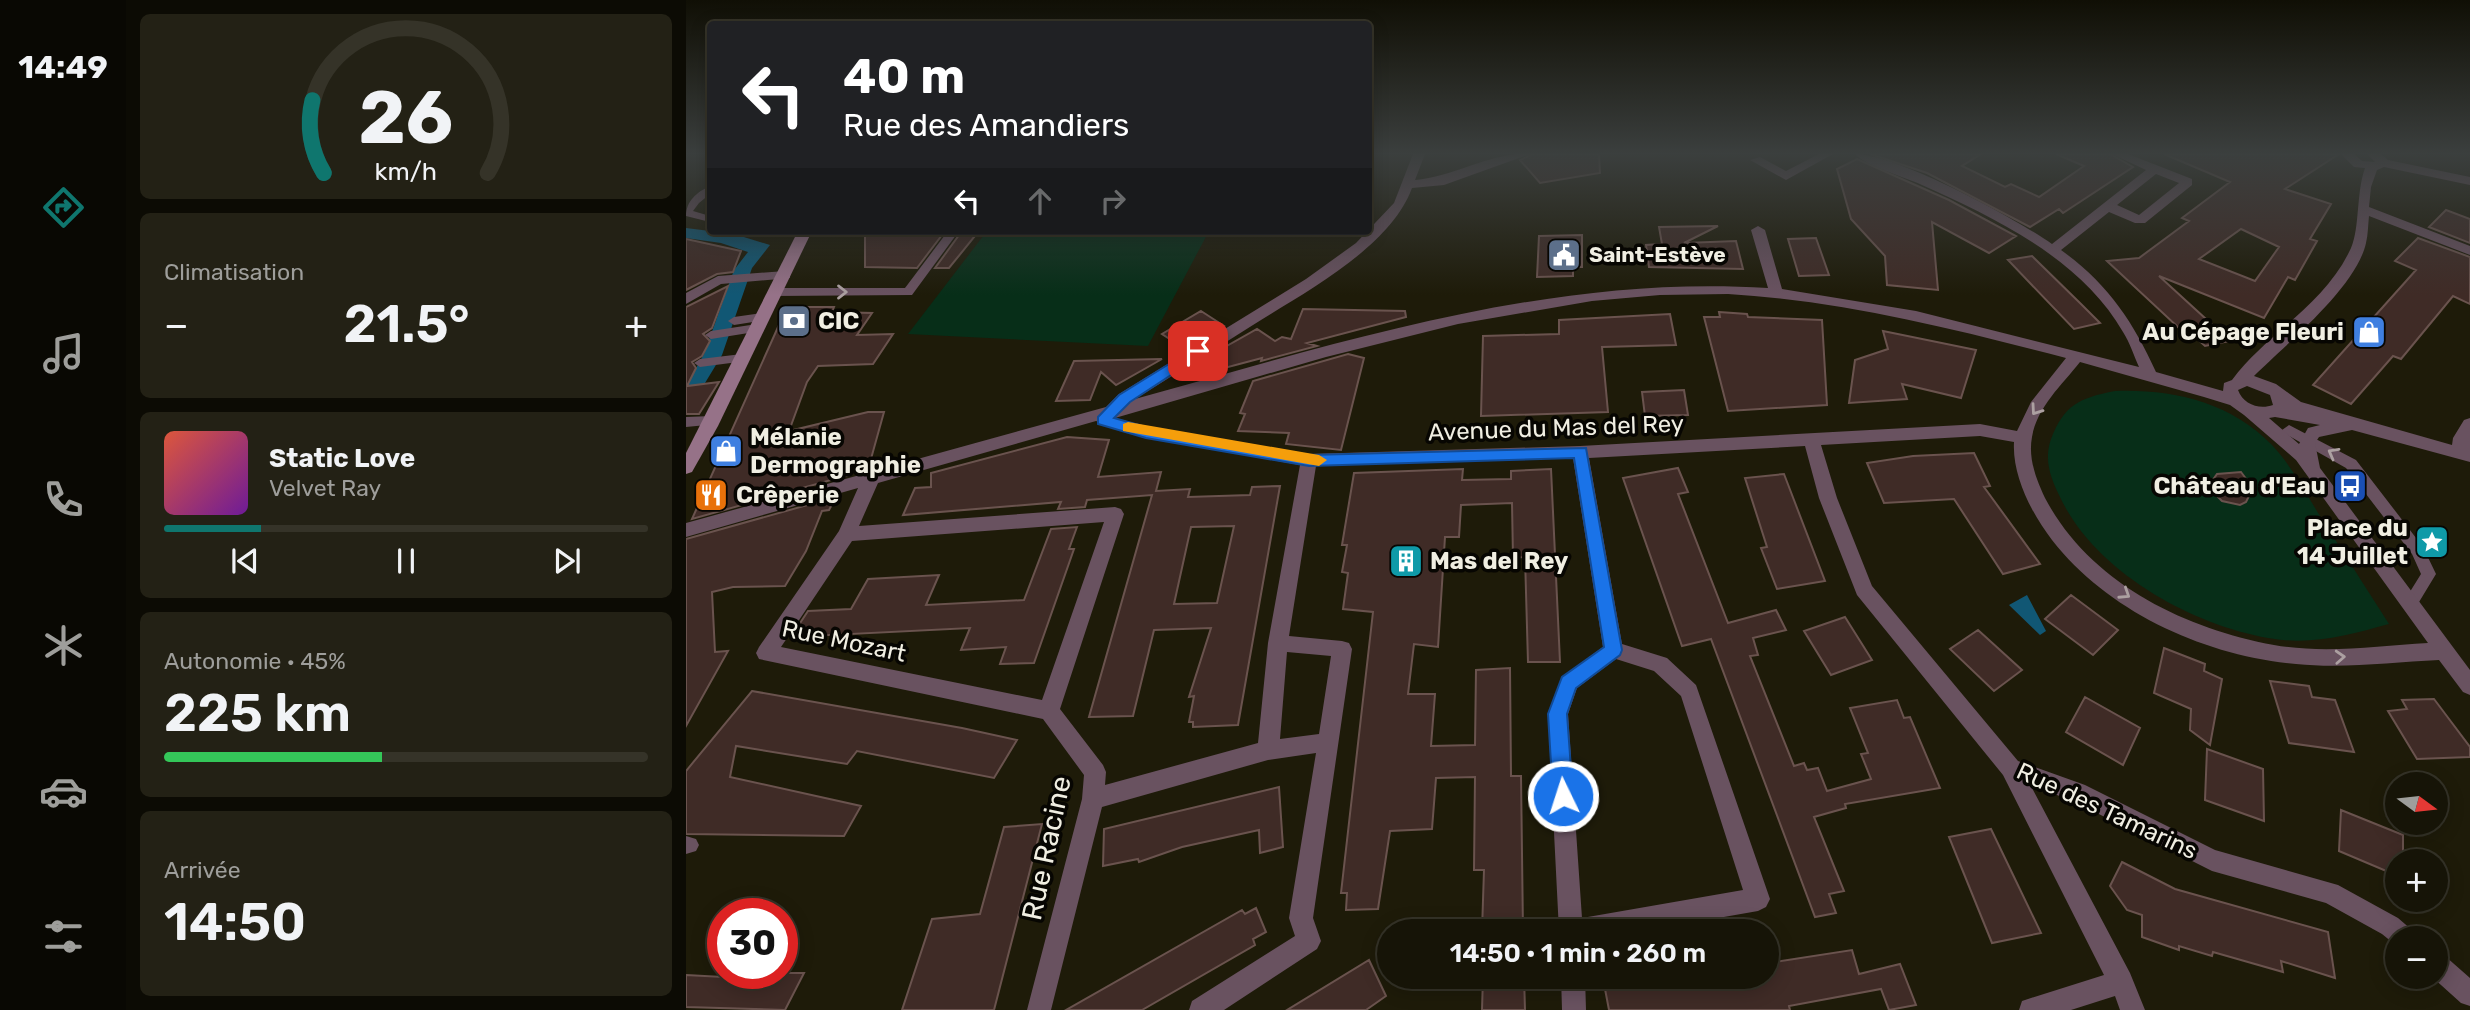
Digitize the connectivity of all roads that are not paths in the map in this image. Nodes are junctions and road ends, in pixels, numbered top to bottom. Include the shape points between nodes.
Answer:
1 (695, 201) edge
2 (1401, 201) edge
3 (1972, 201) edge
4 (2113, 201) edge
5 (2164, 201) edge
6 (2364, 201) edge
7 (2107, 206) junction
8 (2363, 209) junction
9 (707, 218) edge
10 (1759, 230) dead end
11 (1372, 234) edge
12 (803, 235) edge
13 (951, 235) edge
14 (1371, 235) edge
15 (2053, 250) junction
16 (2470, 251) edge
17 (785, 275) junction
18 (774, 292) junction
19 (1776, 292) junction
20 (686, 299) edge
21 (759, 322) junction
22 (711, 335) dead end
23 (2271, 350) junction
24 (2077, 355) junction
25 (742, 358) junction
26 (700, 363) dead end
27 (2149, 373) junction
28 (2236, 382) junction
29 (2276, 399) junction
30 (2241, 405) junction
31 (1108, 412) junction
32 (712, 421) junction
33 (686, 422) edge
34 (2470, 424) edge
35 (2352, 425) junction
36 (2023, 438) junction
37 (1812, 441) junction
38 (1580, 452) junction
39 (2464, 454) edge
40 (2307, 455) junction
41 (1309, 460) junction
42 (686, 468) edge
43 (871, 478) junction
44 (686, 530) edge
45 (847, 534) junction
46 (2411, 603) junction
47 (1278, 643) junction
48 (1613, 650) junction
49 (2444, 650) junction
50 (2470, 686) edge
51 (1049, 711) junction
52 (1328, 742) junction
53 (1268, 750) junction
54 (2011, 768) junction
55 (1093, 799) junction
56 (1570, 919) edge
57 (1645, 919) edge
58 (2390, 926) edge
59 (2448, 975) edge
60 (2121, 982) junction
61 (1573, 989) edge
62 (2470, 994) edge
63 (1039, 1010) edge
64 (1201, 1010) edge
65 (1574, 1010) edge
66 (2031, 1010) edge
67 (2133, 1010) edge

1 - 9 lane via 687,214
2 - 11 street
3 - 15 street
4 - 7 street
5 - 7 street via 2140,220
6 - 8 street
7 - 15 street
8 - 16 street
8 - 23 street via 2359,245 2343,275
10 - 19 street
12 - 17 main road
18 -> 13 lane via 908,292
14 - 31 street via 1311,282
15 - 27 street via 2120,311
17 - 18 main road
17 - 20 street via 718,280
18 - 21 main road
19 - 24 street via 1888,307
19 - 31 street via 1659,292 1531,304 1320,353
21 - 22 lane
21 - 25 main road
23 - 28 street
23 - 29 street via 2268,362
24 - 27 street
24 -> 36 street via 2030,418
25 - 26 lane
25 - 32 main road
27 - 28 street
27 - 30 street
28 - 29 street via 2253,381
28 - 30 street via 2230,391
29 - 30 street via 2264,414
29 - 35 street
29 - 40 street via 2289,430
30 - 40 street
31 - 41 street, Avenue du Mas del Rey via 1103,420 1146,432
31 - 43 street
32 - 33 lane
32 - 42 main road
34 - 39 street via 2461,438
35 - 39 street
35 - 40 street via 2314,432
36 - 37 street, Avenue du Mas del Rey via 1980,430
36 -> 49 street via 2023,465 2039,505 2063,545 2096,575 2157,615 2213,638 2275,653 2331,658
37 - 38 street, Avenue du Mas del Rey
37 - 54 street, Rue des Tamarins via 1828,498 1864,590
38 - 41 street, Avenue du Mas del Rey
38 - 48 street
40 - 46 street
46 -> 40 lane via 2429,574 2418,551 2351,464 2331,451
41 - 47 street
43 - 44 street
43 - 45 street
45 - 51 street, Rue Mozart via 766,653
45 - 51 street via 1115,514
46 - 49 street
47 - 52 street via 1342,649
47 - 53 street
48 - 56 street via 1569,683 1558,714
48 - 57 street via 1660,664 1689,691 1758,899
49 - 50 street
51 - 55 street, Rue Racine via 1095,772
52 - 53 street
52 - 64 street via 1301,918 1309,941
53 - 55 street
54 - 58 street, Rue des Tamarins via 2077,792 2212,860 2330,893
54 - 60 street
55 - 63 street, Rue Racine
59 - 62 street
60 - 66 street
60 - 67 street
61 - 65 street

